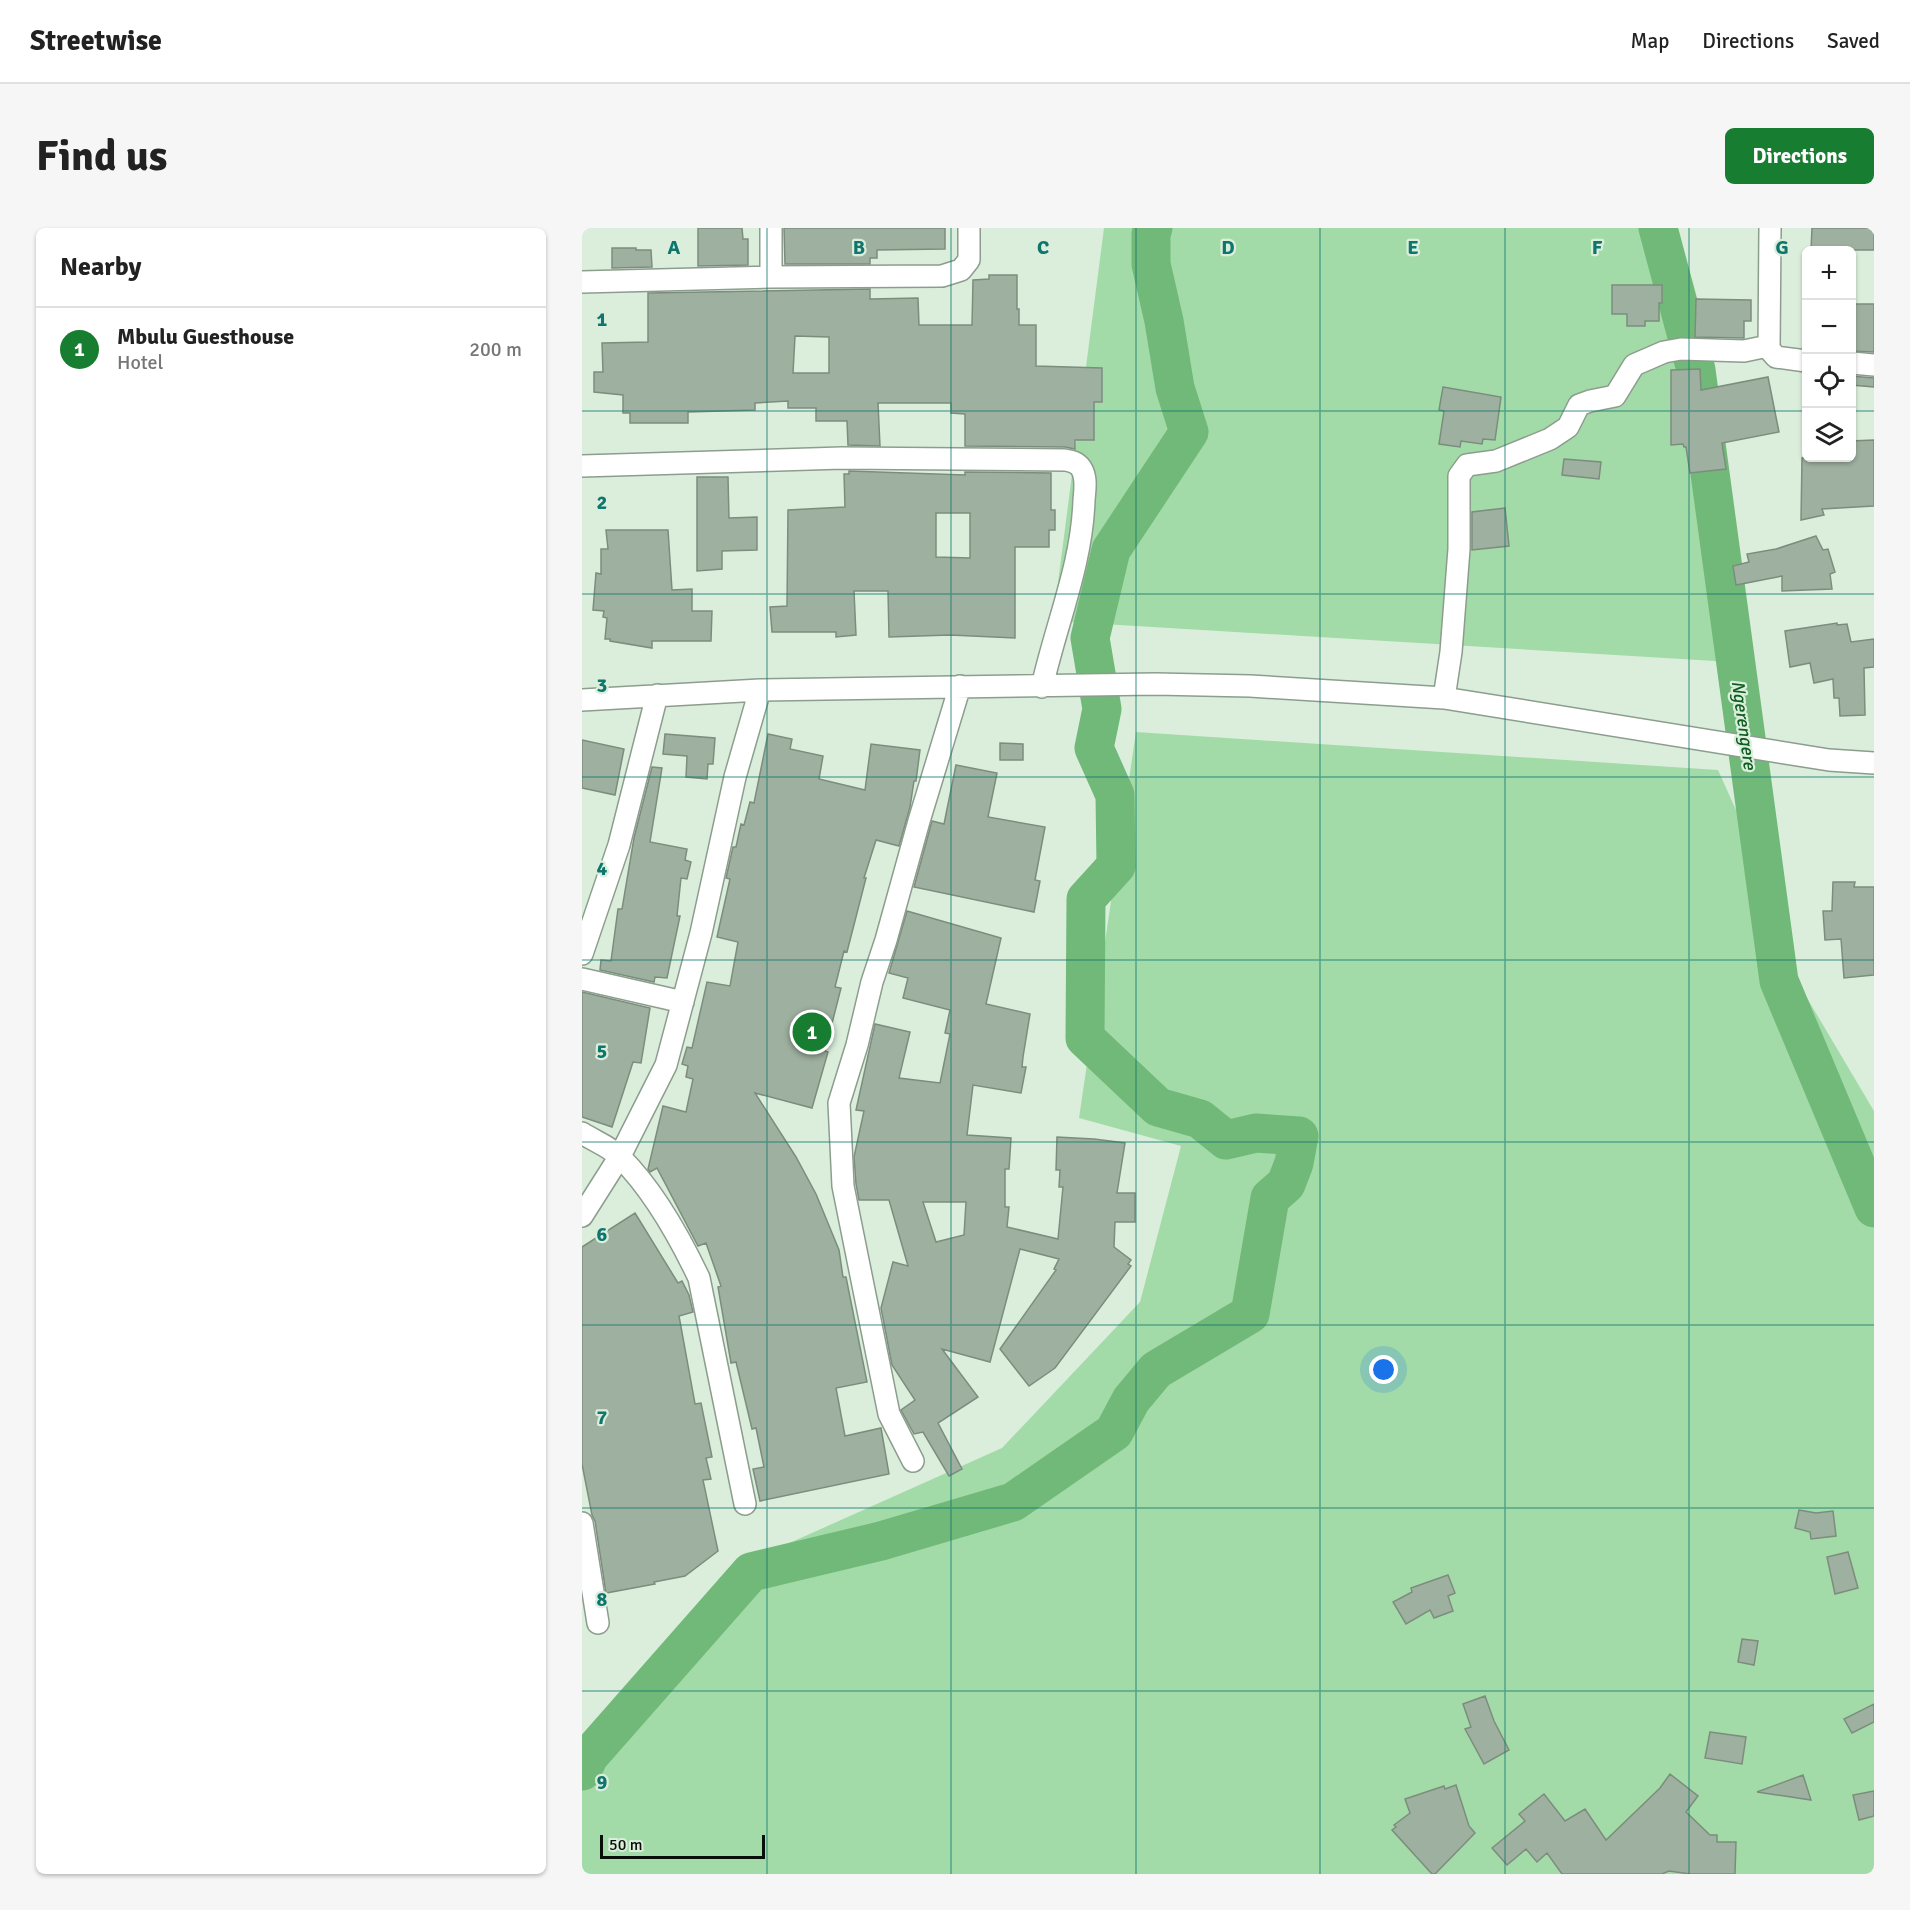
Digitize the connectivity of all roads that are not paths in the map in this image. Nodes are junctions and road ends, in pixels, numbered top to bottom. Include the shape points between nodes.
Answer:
1 (771, 228) edge
2 (969, 228) edge
3 (1770, 228) edge
4 (771, 277) junction
5 (582, 282) edge
6 (1768, 346) junction
7 (1802, 360) edge
8 (1856, 363) edge
9 (1874, 364) edge
10 (582, 466) edge
11 (960, 686) junction
12 (1042, 687) junction
13 (760, 690) junction
14 (657, 695) junction
15 (1444, 698) junction
16 (582, 700) edge
17 (1874, 763) edge
18 (582, 954) edge
19 (582, 979) edge
20 (683, 1002) junction
21 (582, 1133) edge
22 (620, 1156) junction
23 (582, 1216) edge
24 (913, 1461) dead end
25 (745, 1504) dead end
26 (582, 1523) edge
27 (598, 1623) dead end

1 - 4 street
2 - 4 street via 969,260 961,270 942,276
3 - 6 street
4 - 5 street
6 - 7 street via 1776,357
6 - 15 street via 1744,351 1675,350 1642,359 1631,367 1615,396 1579,405 1568,427 1559,435 1496,461 1467,465 1459,476 1459,549
8 - 9 street
10 - 12 street via 842,458 1075,463 1083,471 1085,482 1079,548
11 - 12 street
11 - 13 street
11 - 24 street via 839,1102 843,1186 889,1414
12 - 15 street via 1250,686
13 - 14 street
13 - 20 street via 735,777
14 - 16 street
14 - 18 street via 619,845
15 - 17 street via 1829,760
19 - 20 street
20 - 22 street via 666,1065
21 - 22 street
22 - 23 street
22 - 25 street via 658,1205 699,1278
26 - 27 street

